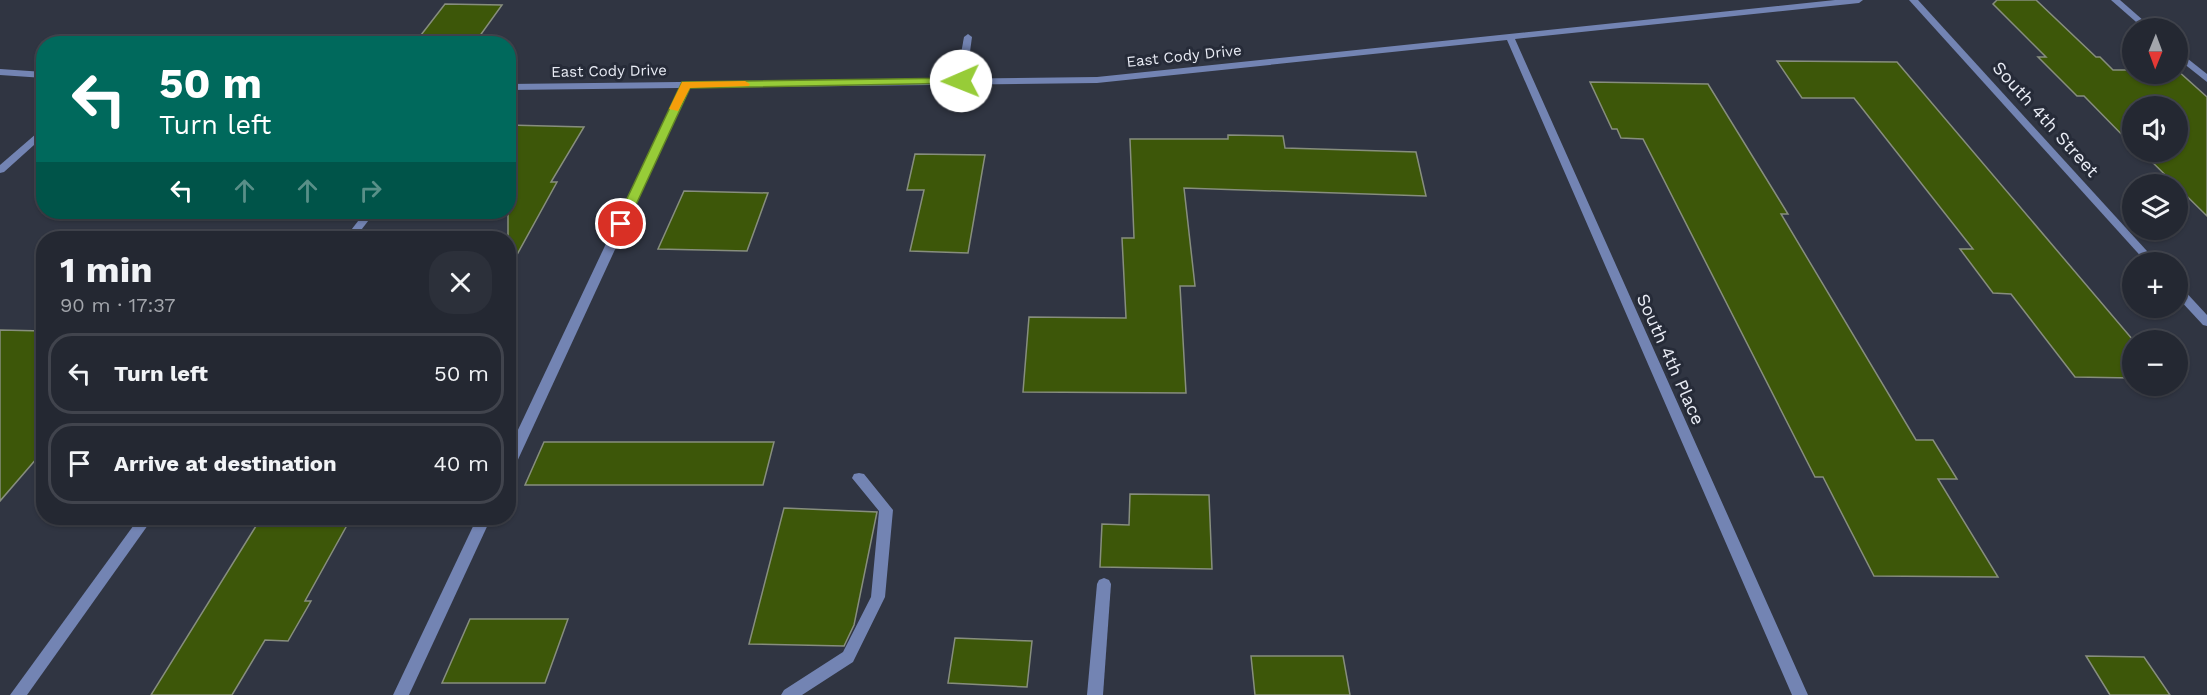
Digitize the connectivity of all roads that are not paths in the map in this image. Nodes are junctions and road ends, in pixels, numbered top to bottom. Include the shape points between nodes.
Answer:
1 (1859, 0) edge
2 (1913, 0) edge
3 (2115, 0) edge
4 (2136, 18) edge
5 (968, 37) dead end
6 (1510, 37) junction
7 (2188, 63) edge
8 (0, 72) edge
9 (36, 74) edge
10 (2207, 79) edge
11 (961, 81) junction
12 (686, 85) junction
13 (516, 87) edge
14 (36, 137) edge
15 (0, 170) edge
16 (365, 219) edge
17 (355, 231) edge
18 (2143, 252) edge
19 (2188, 302) edge
20 (2207, 322) edge
21 (516, 449) edge
22 (859, 478) dead end
23 (141, 525) edge
24 (481, 525) edge
25 (1104, 584) dead end
26 (18, 695) edge
27 (401, 695) edge
28 (789, 695) edge
29 (1095, 695) edge
30 (1800, 695) edge

1 - 6 street, East Cody Drive
2 - 18 street, South 4th Street
3 - 4 street
5 - 11 street
6 - 11 street, East Cody Drive via 1097,80
6 - 30 street, South 4th Place
7 - 10 street
8 - 9 street
11 - 12 street, East Cody Drive
12 - 13 street, East Cody Drive
12 - 21 street
14 - 15 street
16 - 17 street
19 - 20 street
22 - 28 street via 886,510 879,597 848,657
23 - 26 street
24 - 27 street
25 - 29 street

